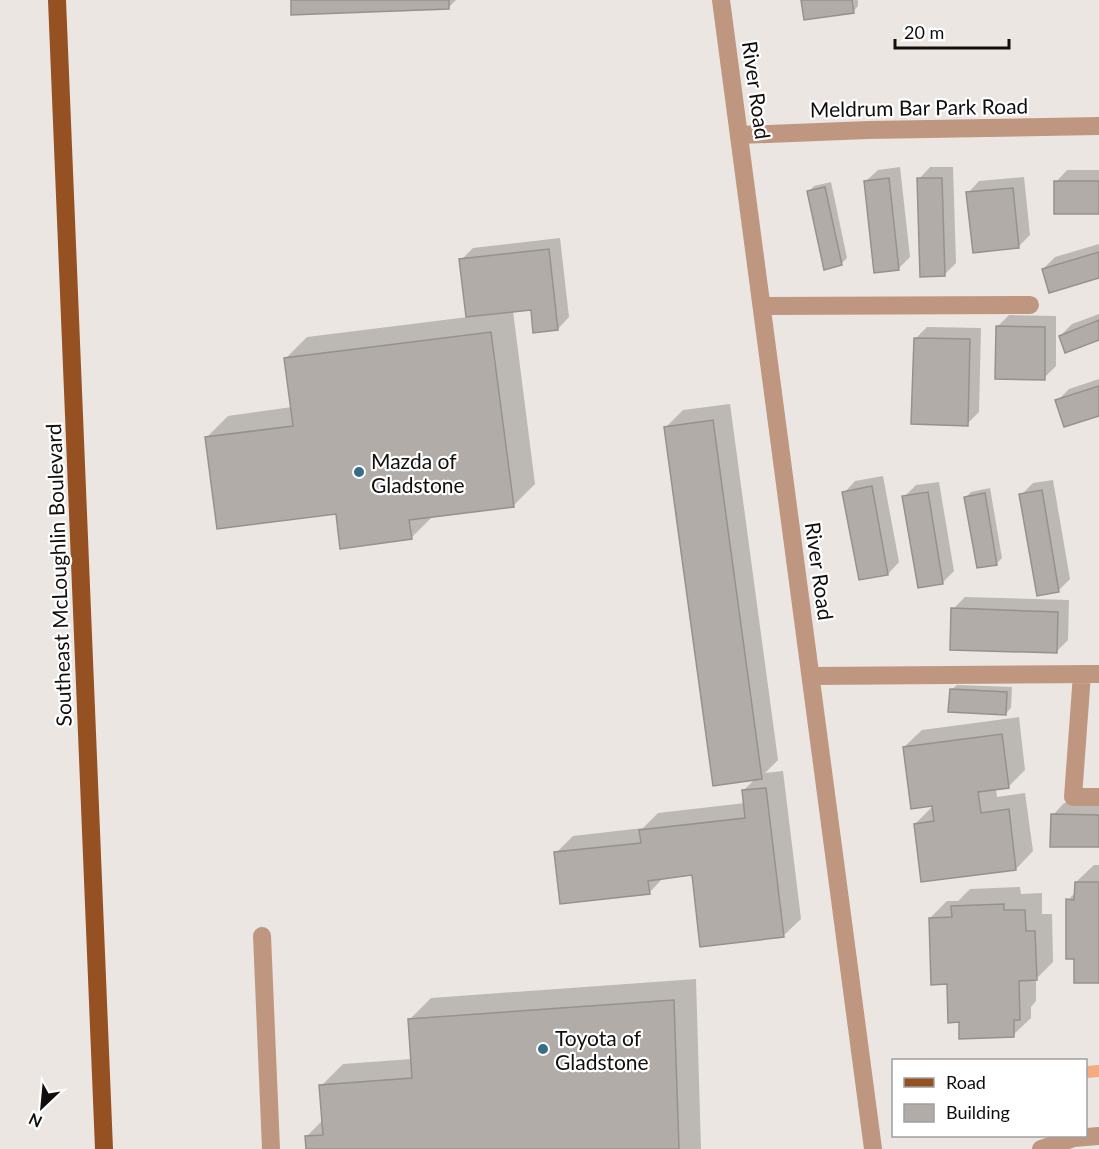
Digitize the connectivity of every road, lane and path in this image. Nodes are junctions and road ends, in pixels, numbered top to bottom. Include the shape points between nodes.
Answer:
1 (57, 0) edge
2 (722, 0) edge
3 (1099, 126) edge
4 (740, 135) junction
5 (1030, 305) dead end
6 (762, 306) junction
7 (1091, 674) edge
8 (812, 676) junction
9 (1099, 797) edge
10 (262, 936) dead end
11 (1086, 1137) edge
12 (104, 1149) edge
13 (271, 1149) edge
14 (873, 1149) edge
15 (1041, 1149) edge

1 - 12 main road, Southeast McLoughlin Boulevard
2 - 4 street, River Road
3 - 4 street, Meldrum Bar Park Road
4 - 6 street, River Road
5 - 6 street
6 - 8 street, River Road
7 - 8 street
7 - 9 street via 1073,797
8 - 14 street, River Road
10 - 13 street
11 - 15 street

